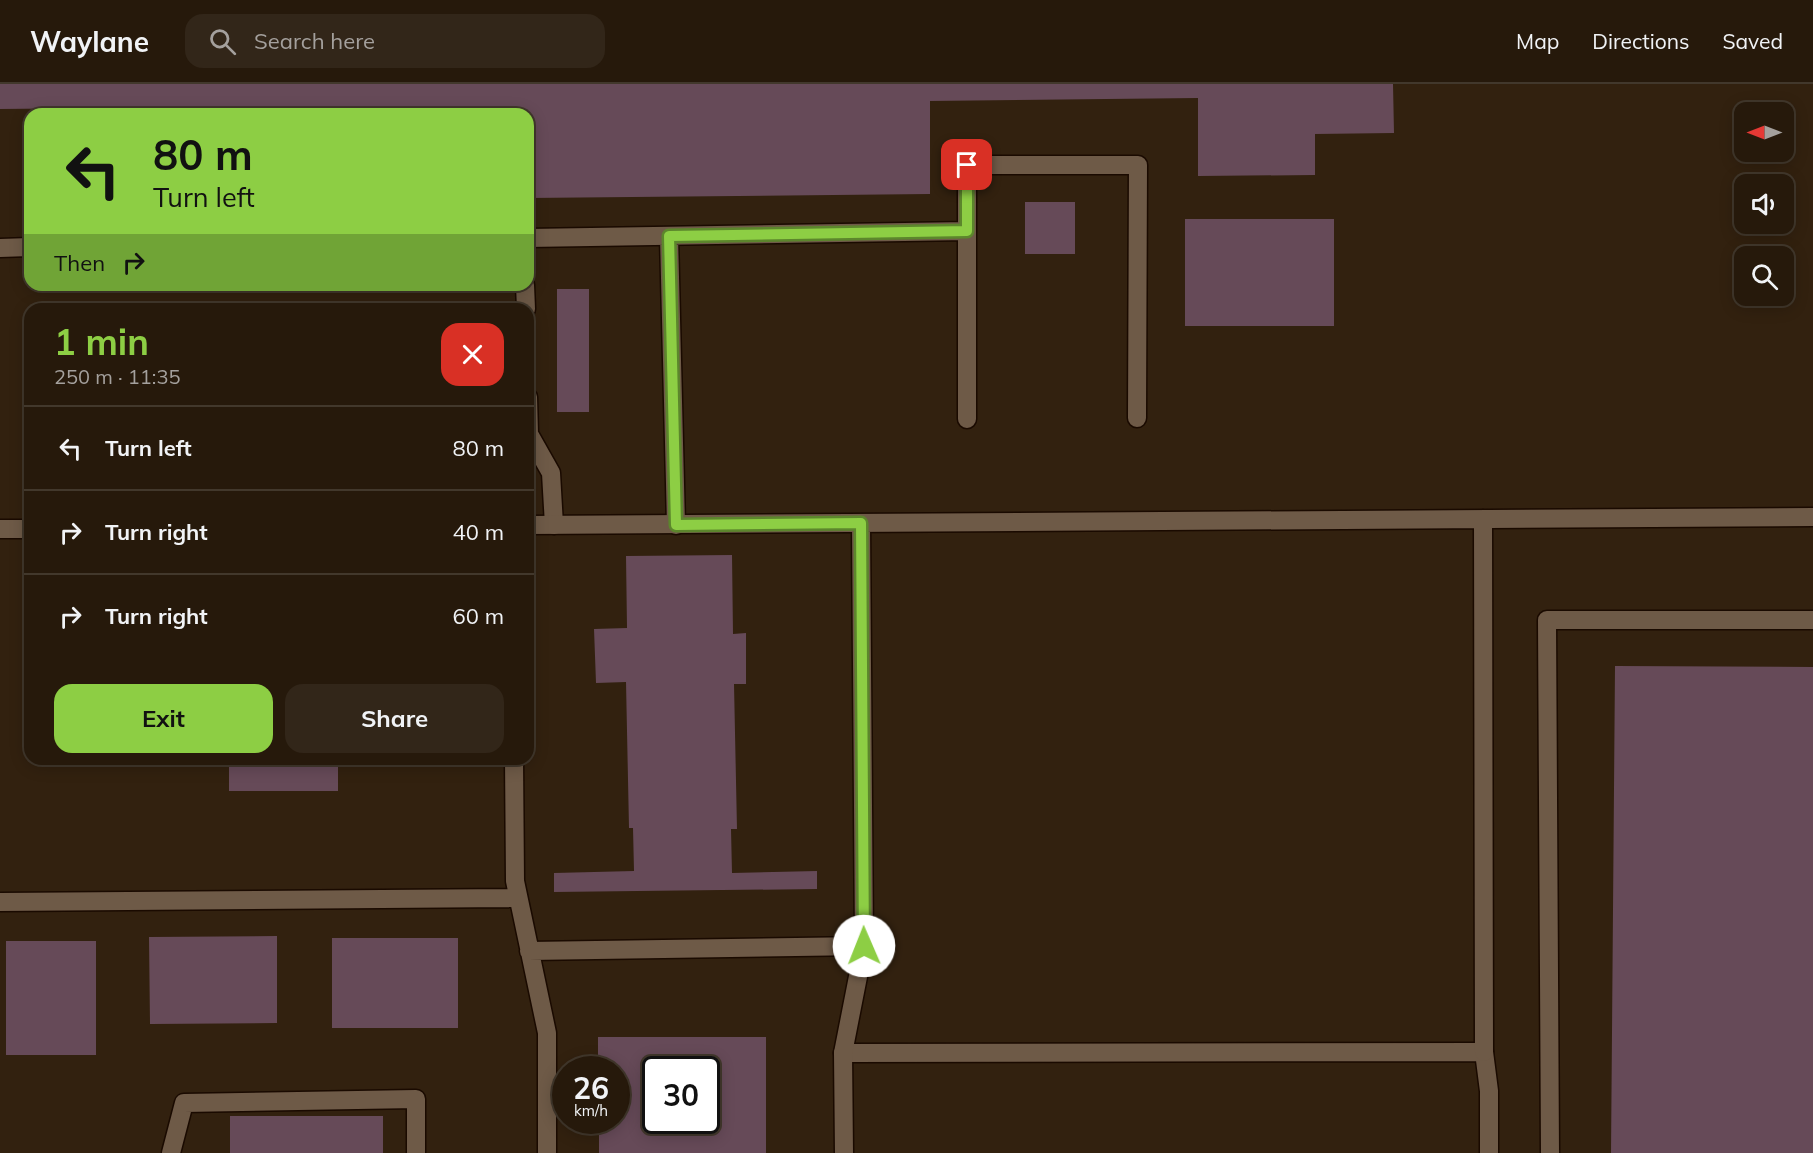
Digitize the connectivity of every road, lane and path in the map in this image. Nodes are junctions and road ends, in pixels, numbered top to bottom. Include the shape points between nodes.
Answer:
1 (967, 231) junction
2 (669, 236) junction
3 (534, 238) edge
4 (0, 248) edge
5 (24, 248) edge
6 (1137, 418) dead end
7 (967, 419) dead end
8 (534, 443) edge
9 (1813, 517) edge
10 (1483, 519) junction
11 (861, 523) junction
12 (534, 525) edge
13 (554, 525) junction
14 (676, 525) junction
15 (0, 529) edge
16 (24, 529) edge
17 (1813, 620) edge
18 (514, 765) edge
19 (518, 898) junction
20 (0, 902) edge
21 (864, 946) junction
22 (529, 951) junction
23 (1484, 1052) junction
24 (843, 1053) junction
25 (171, 1153) edge
26 (416, 1153) edge
27 (547, 1153) edge
28 (844, 1153) edge
29 (1489, 1153) edge
30 (1550, 1153) edge

1 - 2 street
1 - 6 street via 967,165 1138,165
1 - 7 street
2 - 3 street
2 - 14 street
4 - 5 street
8 - 13 street via 551,473
9 - 10 street
10 - 11 street
10 - 23 street
11 - 14 street
11 - 21 street
12 - 13 street
13 - 14 street
15 - 16 street
17 - 30 street via 1547,620
18 - 19 street
19 - 20 street
19 - 22 street
21 - 22 street
21 - 24 street
22 - 27 street via 547,1034
23 - 24 street
23 - 29 street via 1489,1091
24 - 28 street
25 - 26 street via 184,1102 416,1099

